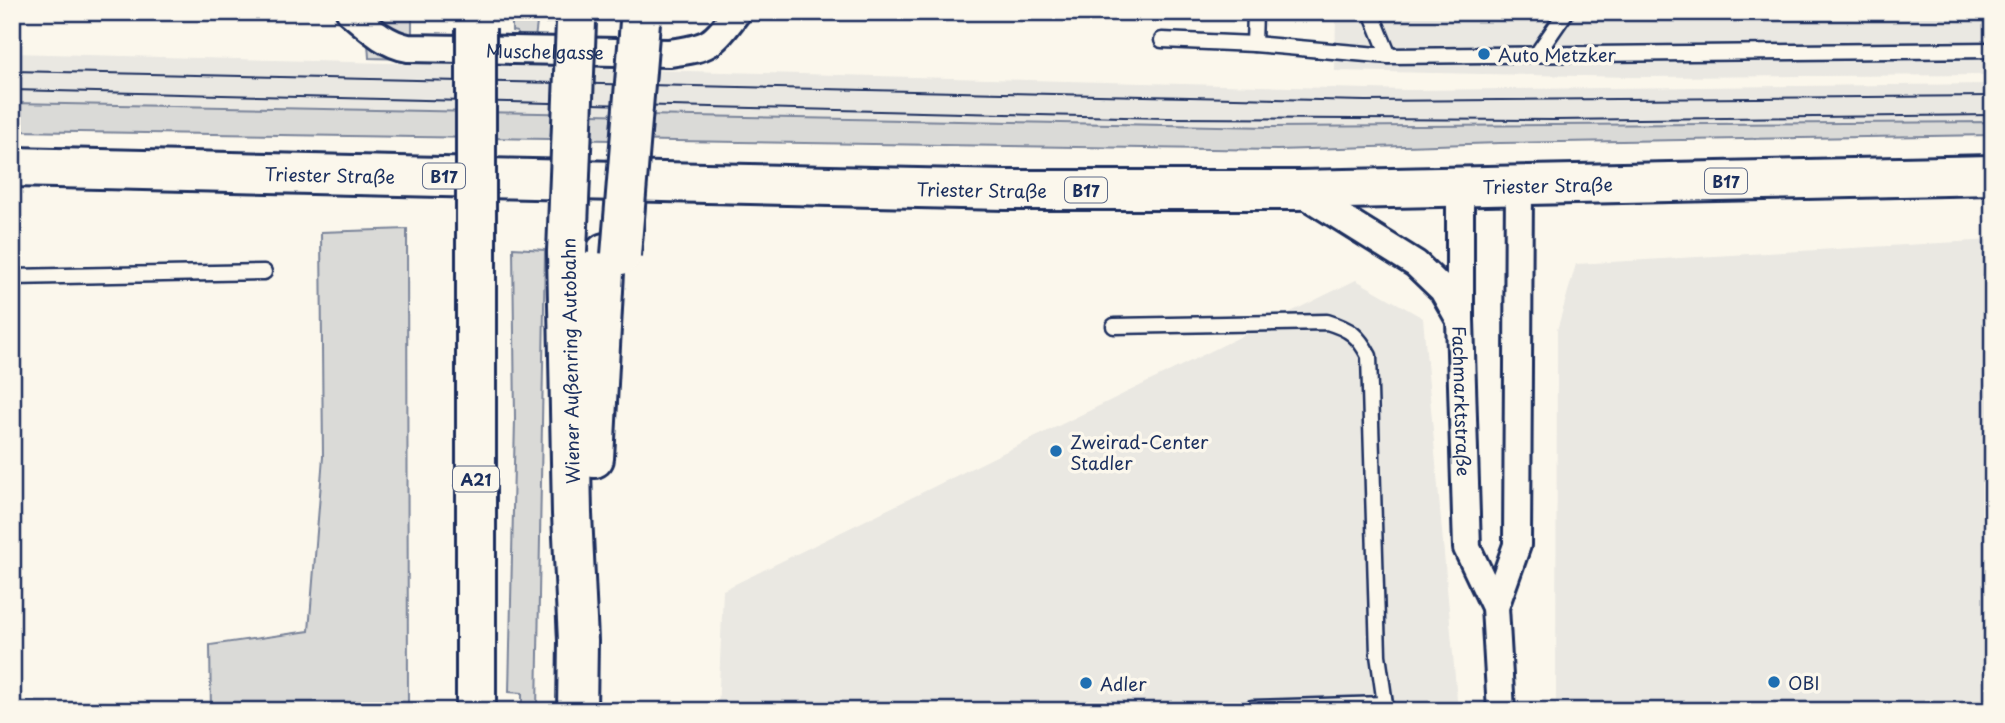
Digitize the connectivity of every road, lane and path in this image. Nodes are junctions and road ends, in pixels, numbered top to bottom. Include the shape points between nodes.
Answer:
1 (350, 12) edge
2 (737, 12) edge
3 (1255, 12) edge
4 (1371, 12) edge
5 (1566, 12) edge
6 (576, 17) edge
7 (632, 17) edge
8 (475, 18) edge
9 (1162, 40) dead end
10 (1254, 44) junction
11 (1993, 50) edge
12 (1537, 54) junction
13 (1389, 56) junction
14 (12, 167) edge
15 (1993, 175) edge
16 (1519, 186) junction
17 (1460, 187) junction
18 (1297, 190) junction
19 (264, 272) dead end
20 (12, 277) edge
21 (1460, 320) junction
22 (1114, 326) dead end
23 (1495, 607) junction
24 (578, 641) junction
25 (1385, 707) edge
26 (477, 711) edge
27 (577, 711) edge
28 (1252, 711) edge
29 (1501, 711) edge

1 - 2 street, Muschelgasse via 378,35 408,48 669,53 698,49 712,41
3 - 10 lane
4 - 13 lane
5 - 12 lane
6 - 24 main road, Wiener Außenring Autobahn, bridge via 567,252
7 - 24 main road
8 - 26 main road, A21, bridge
9 - 10 lane
10 - 13 lane
11 - 12 lane
12 - 13 lane
14 - 18 main road, Triester Straße / B17 via 1005,190
15 - 16 main road, Triester Straße / B17
16 - 17 main road, Triester Straße / B17
16 - 23 street, Fachmarktstraße via 1517,545
17 - 18 main road, Triester Straße / B17
17 - 21 street, Fachmarktstraße
18 - 21 street via 1416,264 1443,290
19 - 20 lane
21 - 23 street, Fachmarktstraße via 1467,548
22 - 25 lane via 1327,322 1345,328 1361,341 1369,356 1378,655
23 - 29 street, Fachmarktstraße
24 - 27 main road, Wiener Außenring Autobahn
25 - 28 lane

